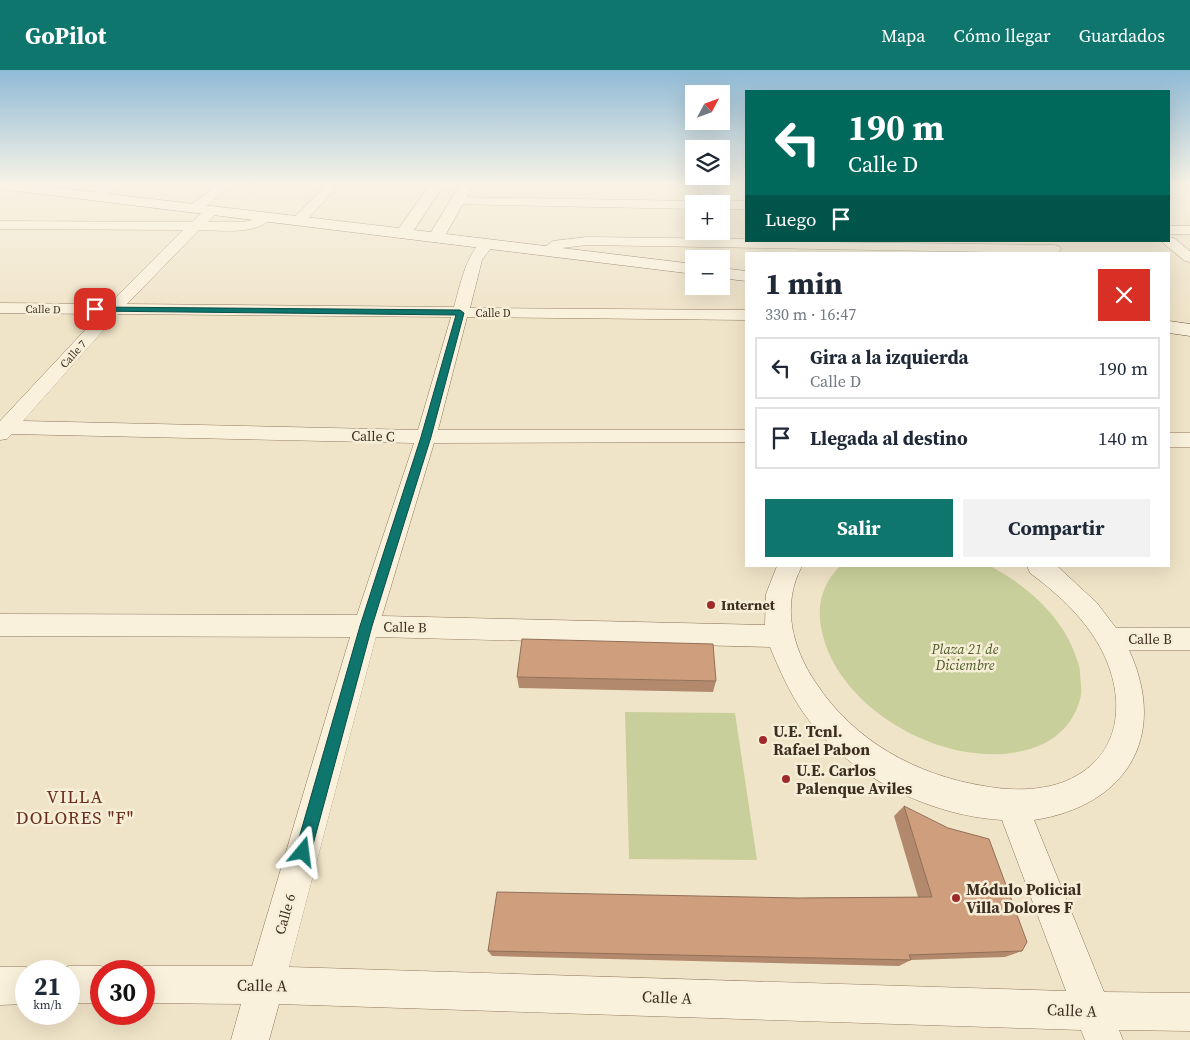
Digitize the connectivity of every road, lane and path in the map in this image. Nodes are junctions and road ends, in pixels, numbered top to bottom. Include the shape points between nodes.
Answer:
1 (193, 228) edge
2 (357, 228) edge
3 (407, 228) edge
4 (442, 228) edge
5 (1170, 230) edge
6 (1190, 230) edge
7 (403, 234) junction
8 (730, 237) edge
9 (436, 238) junction
10 (685, 238) edge
11 (745, 238) edge
12 (869, 242) edge
13 (1170, 242) edge
14 (487, 244) junction
15 (1053, 248) edge
16 (546, 251) junction
17 (1190, 258) edge
18 (685, 268) edge
19 (730, 274) edge
20 (745, 276) edge
21 (0, 308) edge
22 (114, 310) junction
23 (460, 313) junction
24 (745, 315) edge
25 (1170, 327) edge
26 (1190, 330) edge
27 (2, 430) edge
28 (745, 436) edge
29 (426, 437) junction
30 (1170, 440) edge
31 (1190, 440) edge
32 (790, 567) edge
33 (1040, 567) edge
34 (0, 625) edge
35 (366, 626) junction
36 (780, 636) junction
37 (1110, 639) junction
38 (1190, 639) edge
39 (1012, 805) junction
40 (155, 985) edge
41 (266, 985) junction
42 (0, 986) edge
43 (15, 986) edge
44 (1190, 1012) edge
45 (1098, 1026) edge
46 (250, 1040) edge

1 - 22 street, Calle 7
2 - 7 street
3 - 7 street
4 - 9 street
5 - 6 street
7 - 9 street
8 - 11 street
9 - 14 street
10 - 16 street via 570,242
12 - 15 street
13 - 17 street
14 - 16 street
14 - 23 street, Calle 6 via 475,260
16 - 18 street
19 - 20 street
21 - 22 street, Calle D
22 - 23 street, Calle D
22 - 27 street, Calle 7
23 - 24 street, Calle D
23 - 29 street, Calle 6
25 - 26 street
27 - 29 street, Calle C
28 - 29 street, Calle C
29 - 35 street, Calle 6
30 - 31 street
32 - 36 street via 780,590 777,612
33 - 37 street via 1074,595
34 - 35 street, Calle B
35 - 36 street, Calle B
35 - 41 street, Calle 6
36 - 39 street via 800,687 844,737 872,759 905,778 940,792 976,802
37 - 38 street, Calle B
37 - 39 street via 1123,667 1131,696 1131,725 1122,751 1106,774 1080,791 1049,802
39 - 45 street
40 - 41 street, Calle A
41 - 45 street, Calle A
41 - 46 street, Calle 6
42 - 43 street
44 - 45 street, Calle A

